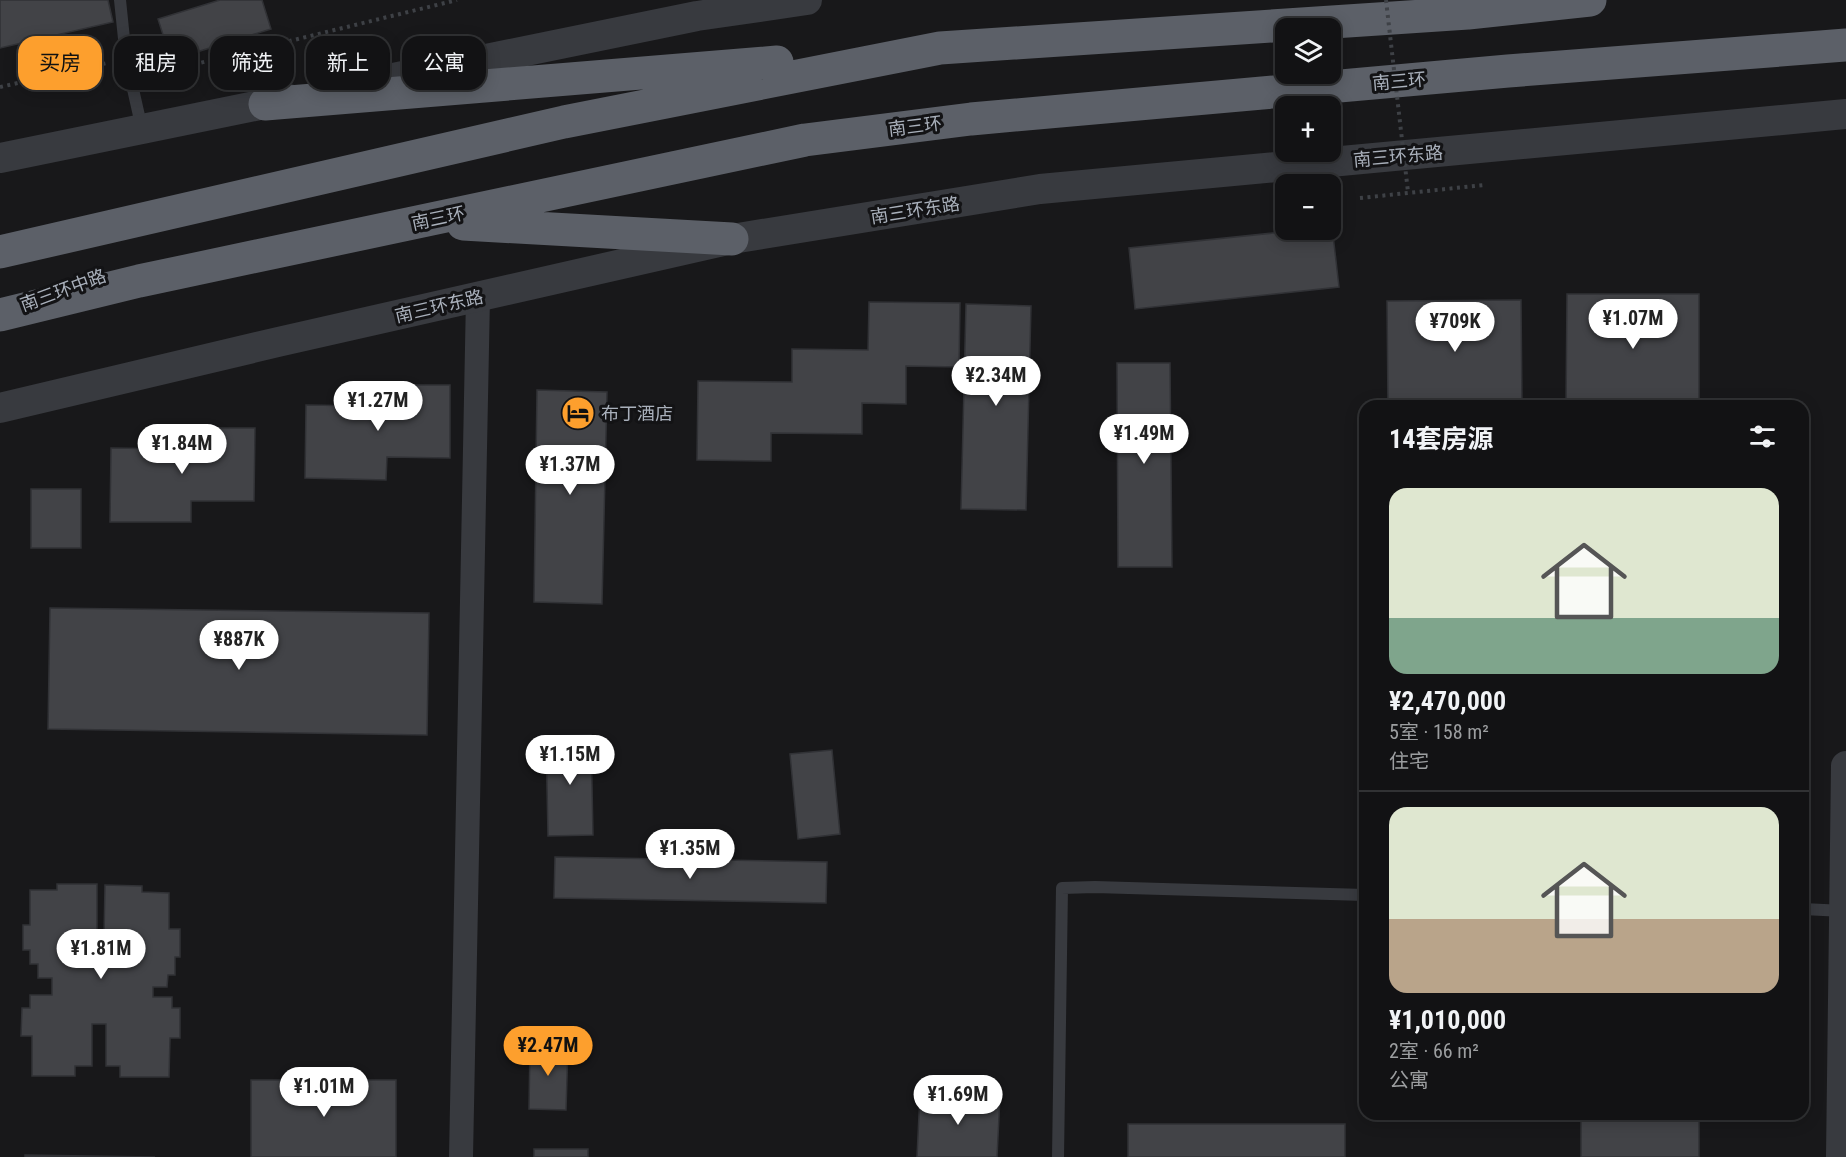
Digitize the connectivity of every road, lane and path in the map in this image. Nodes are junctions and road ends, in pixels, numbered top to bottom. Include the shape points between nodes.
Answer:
1 (120, 0) edge
2 (458, 0) edge
3 (807, 0) edge
4 (1386, 0) edge
5 (1590, 0) edge
6 (124, 36) edge
7 (1846, 45) edge
8 (940, 48) junction
9 (114, 61) edge
10 (198, 63) edge
11 (0, 87) edge
12 (133, 90) edge
13 (265, 104) junction
14 (1846, 114) edge
15 (142, 129) junction
16 (0, 158) edge
17 (1485, 185) dead end
18 (1407, 192) junction
19 (1360, 198) dead end
20 (420, 222) junction
21 (732, 239) junction
22 (6, 244) edge
23 (139, 281) junction
24 (478, 297) junction
25 (0, 315) edge
26 (32, 321) dead end
27 (0, 408) edge
28 (1846, 766) edge
29 (1359, 895) edge
30 (1809, 909) edge
31 (1844, 911) junction
32 (461, 1157) edge
33 (1058, 1157) edge
34 (1841, 1157) edge

1 - 6 lane
2 - 10 path
3 - 13 street via 697,16
4 - 18 path, bridge
5 - 8 highway via 1468,13
7 - 20 highway, 南三环 via 970,119 805,140
8 - 13 highway
8 - 22 highway via 564,122 128,222
9 - 11 path
12 - 15 lane
13 - 15 street
14 - 21 street, 南三环东路 via 1040,189
15 - 16 street
17 - 18 path
18 - 19 path
20 - 21 highway
20 - 23 highway, 南三环
21 - 24 street, 南三环东路
23 - 25 highway, 南三环
23 - 26 lane, 南三环中路
24 - 27 street, 南三环东路
24 - 32 street
28 - 31 street
29 - 33 lane via 1062,888
30 - 31 lane
31 - 34 street

